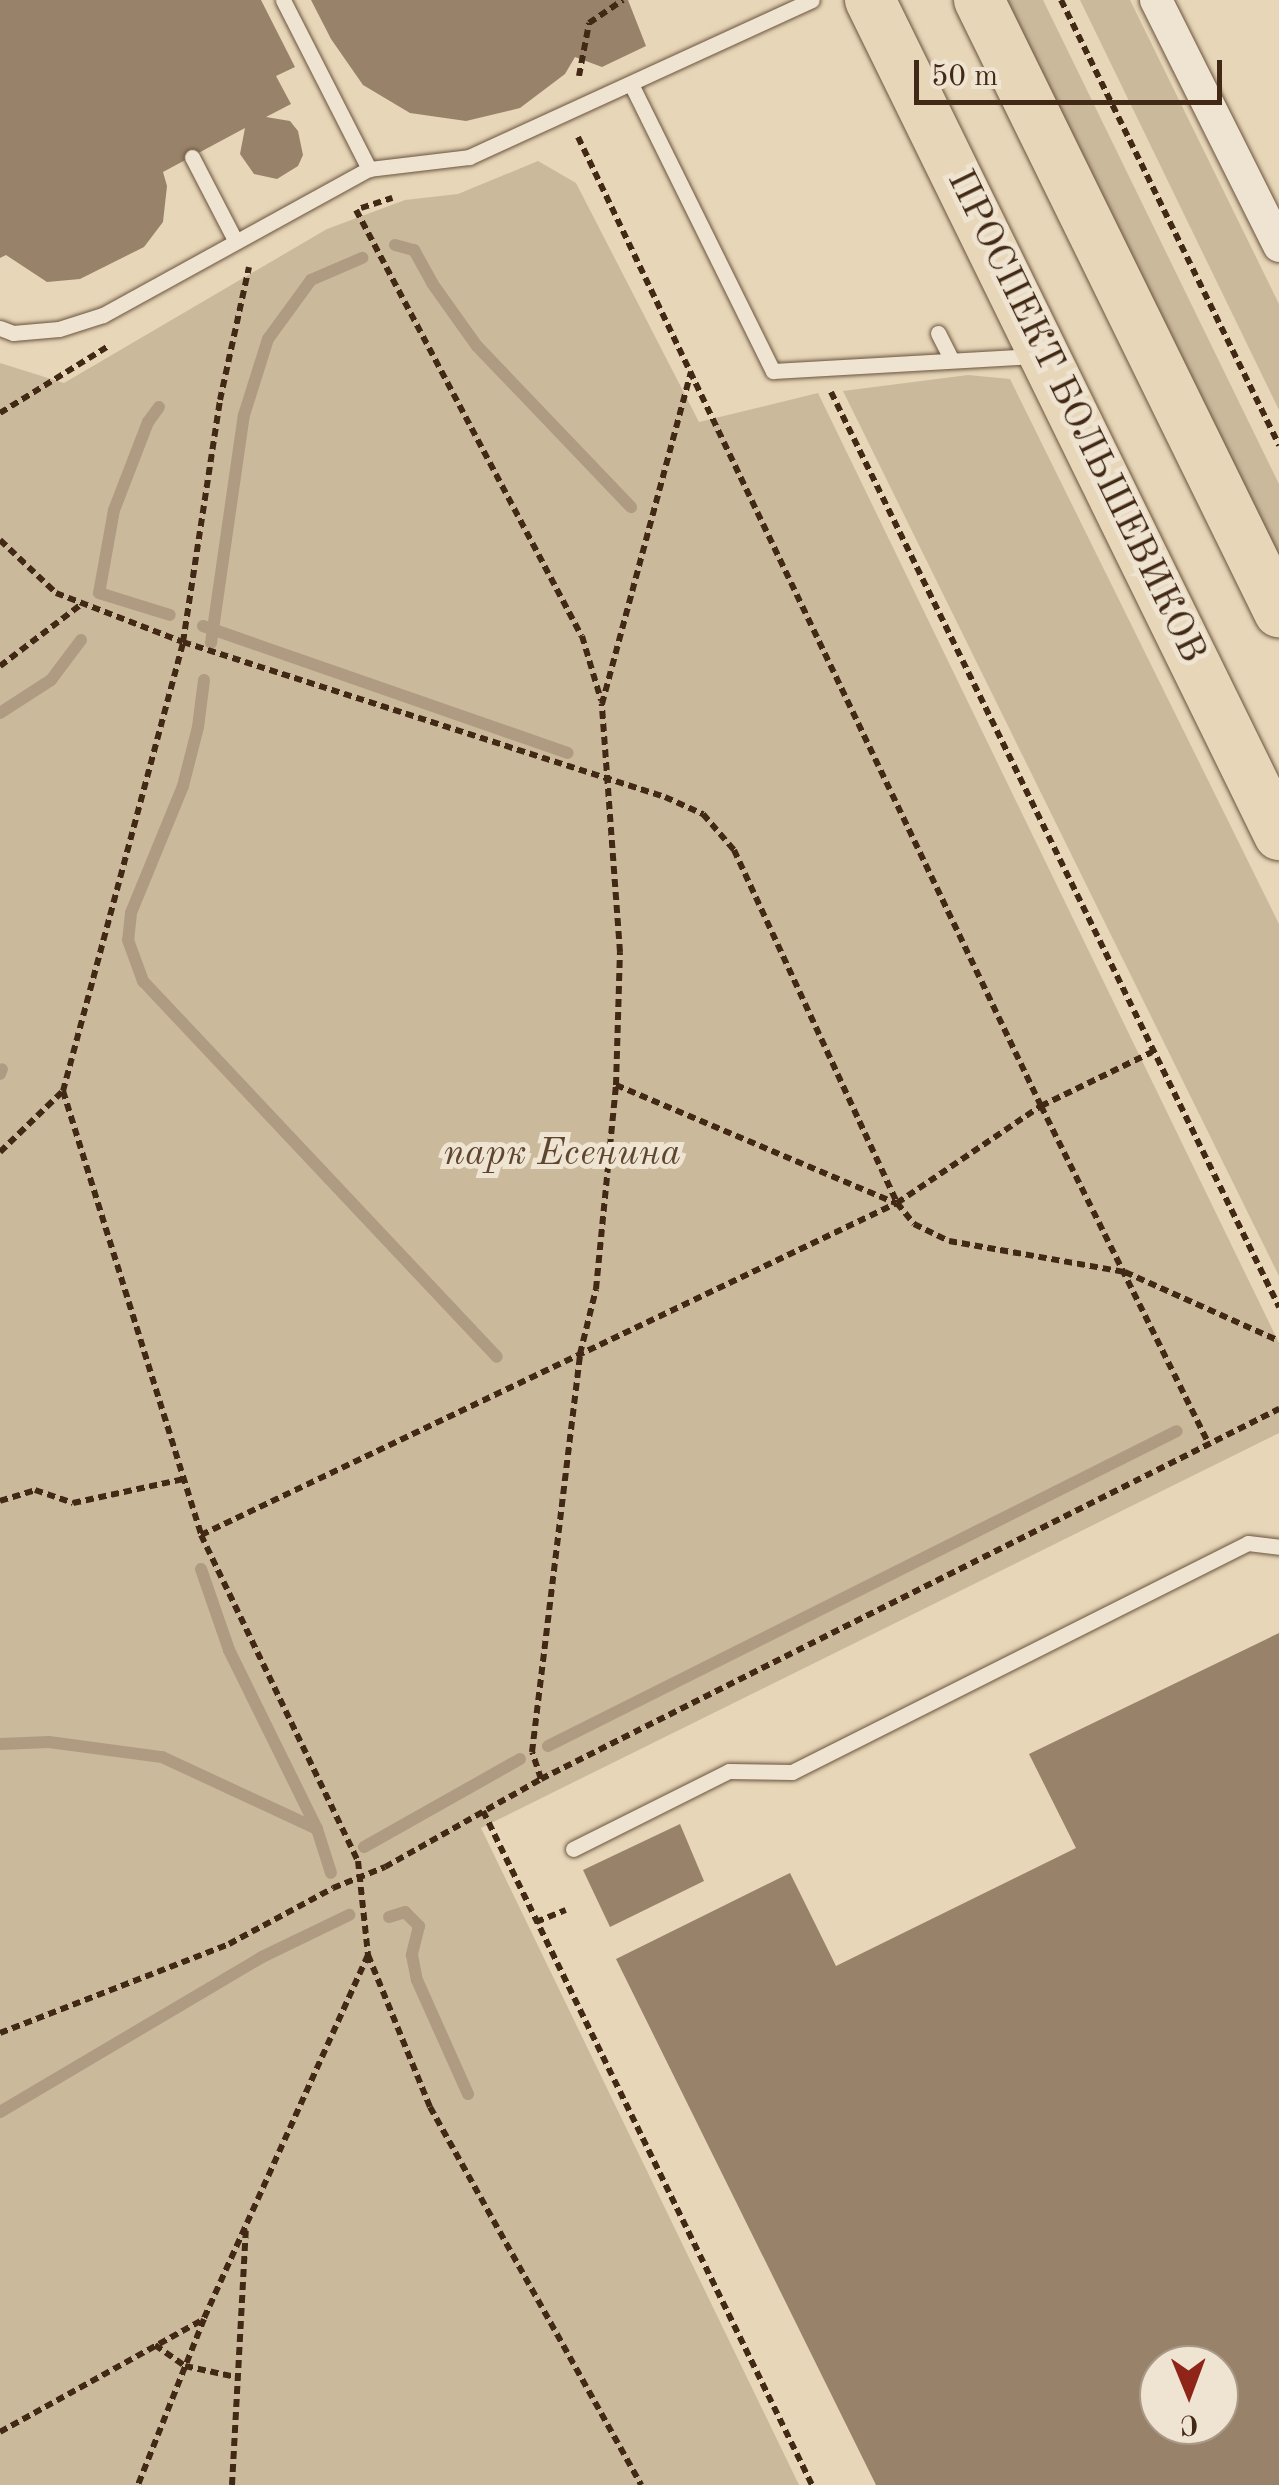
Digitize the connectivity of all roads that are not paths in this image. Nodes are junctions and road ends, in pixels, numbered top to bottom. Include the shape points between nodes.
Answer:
1 (283, 0) edge
2 (812, 0) edge
3 (870, 0) edge
4 (979, 0) edge
5 (1156, 0) edge
6 (632, 86) junction
7 (192, 156) dead end
8 (369, 169) junction
9 (235, 240) junction
10 (1279, 246) edge
11 (0, 328) edge
12 (938, 333) dead end
13 (1044, 356) junction
14 (951, 359) junction
15 (1279, 612) edge
16 (1279, 834) edge
17 (1279, 1547) edge
18 (573, 1849) dead end

1 - 8 lane
2 - 6 lane
3 - 13 main road, ПРОСПЕКТ БОЛЬШЕВИКОВ
4 - 15 main road
5 - 10 street
6 - 8 lane via 469,157
6 - 14 lane via 773,371
7 - 9 lane
8 - 9 lane
9 - 11 lane via 103,314 59,329
12 - 14 lane
13 - 14 lane
13 - 16 main road, ПРОСПЕКТ БОЛЬШЕВИКОВ
17 - 18 lane via 1248,1543 792,1772 729,1771

